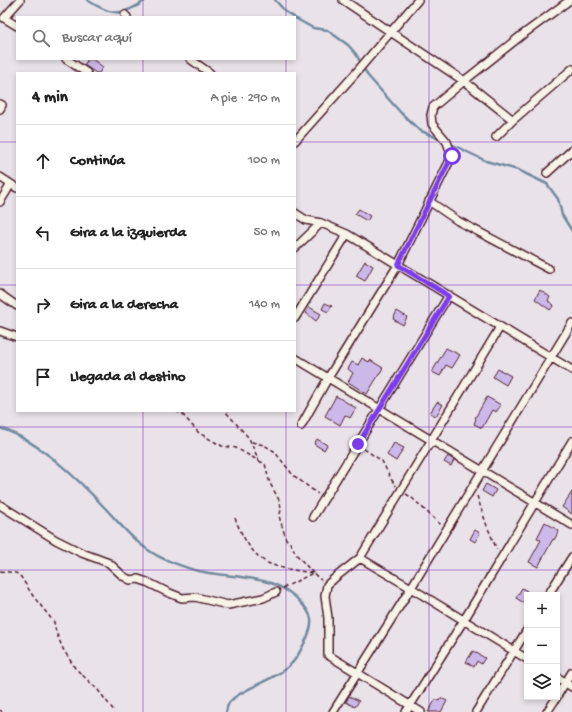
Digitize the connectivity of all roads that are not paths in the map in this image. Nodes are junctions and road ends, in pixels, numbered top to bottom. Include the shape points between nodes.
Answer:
1 (20, 0) edge
2 (343, 0) edge
3 (418, 0) edge
4 (570, 0) edge
5 (1, 18) edge
6 (16, 26) edge
7 (391, 31) junction
8 (68, 60) edge
9 (191, 60) edge
10 (572, 69) edge
11 (86, 72) edge
12 (209, 72) edge
13 (464, 81) junction
14 (0, 104) edge
15 (0, 109) edge
16 (513, 120) junction
17 (298, 132) edge
18 (496, 137) dead end
19 (572, 150) edge
20 (547, 172) dead end
21 (0, 177) edge
22 (14, 186) edge
23 (0, 188) edge
24 (429, 201) junction
25 (0, 202) edge
26 (296, 214) edge
27 (321, 223) junction
28 (347, 234) junction
29 (296, 247) edge
30 (398, 265) junction
31 (549, 269) dead end
32 (0, 294) edge
33 (449, 296) junction
34 (16, 305) edge
35 (296, 316) edge
36 (572, 323) edge
37 (500, 327) junction
38 (0, 331) edge
39 (16, 338) edge
40 (550, 357) junction
41 (296, 359) edge
42 (572, 370) edge
43 (328, 378) junction
44 (379, 409) junction
45 (301, 426) dead end
46 (431, 440) junction
47 (572, 441) edge
48 (483, 471) junction
49 (535, 502) junction
50 (0, 505) edge
51 (313, 517) dead end
52 (572, 525) edge
53 (572, 557) edge
54 (360, 558) junction
55 (411, 588) junction
56 (276, 592) dead end
57 (550, 592) edge
58 (464, 620) junction
59 (524, 635) edge
60 (514, 651) junction
61 (524, 657) edge
62 (572, 672) edge
63 (358, 673) junction
64 (560, 679) edge
65 (569, 685) edge
66 (560, 694) edge
67 (555, 700) edge
68 (410, 705) junction
69 (333, 712) edge
70 (406, 712) edge
71 (421, 712) edge
72 (476, 712) edge
73 (547, 712) edge

1 - 5 street
2 - 7 street
3 - 7 street
4 - 13 street
5 - 6 street
7 - 13 street
7 - 17 street via 354,75
8 - 11 street
9 - 12 street
10 - 16 street
13 - 16 street
13 - 24 street via 433,107 432,124 447,142 452,156
14 - 15 street
16 - 18 street
19 - 20 street
21 - 22 street
22 - 23 street
22 - 25 street
24 - 30 street
24 - 31 street via 458,221
26 - 27 street via 306,220
27 - 28 street
27 - 29 street
28 - 30 street
28 - 35 street
30 - 33 street
30 - 43 street
32 - 34 street
33 - 37 street
33 - 44 street
36 - 40 street
37 - 40 street
37 - 46 street
38 - 39 street
40 - 42 street
40 - 48 street
41 - 43 street
43 - 44 street
43 - 45 street
44 - 46 street
44 - 51 street
46 - 48 street
46 - 54 street
47 - 49 street
48 - 49 street
48 - 55 street
49 - 52 street
49 - 58 street
50 - 56 street via 56,540 109,563 130,580 147,582 182,598 195,597 228,604 263,598
53 - 57 street
54 - 55 street
54 - 63 street via 327,585 325,596 328,656
55 - 58 street
55 - 63 street
58 - 60 street
58 - 68 street
59 - 60 street
60 - 61 street
60 - 72 street
62 - 65 street
63 - 68 street
63 - 69 street
64 - 65 street
65 - 66 street
67 - 73 street
68 - 70 street
68 - 71 street

